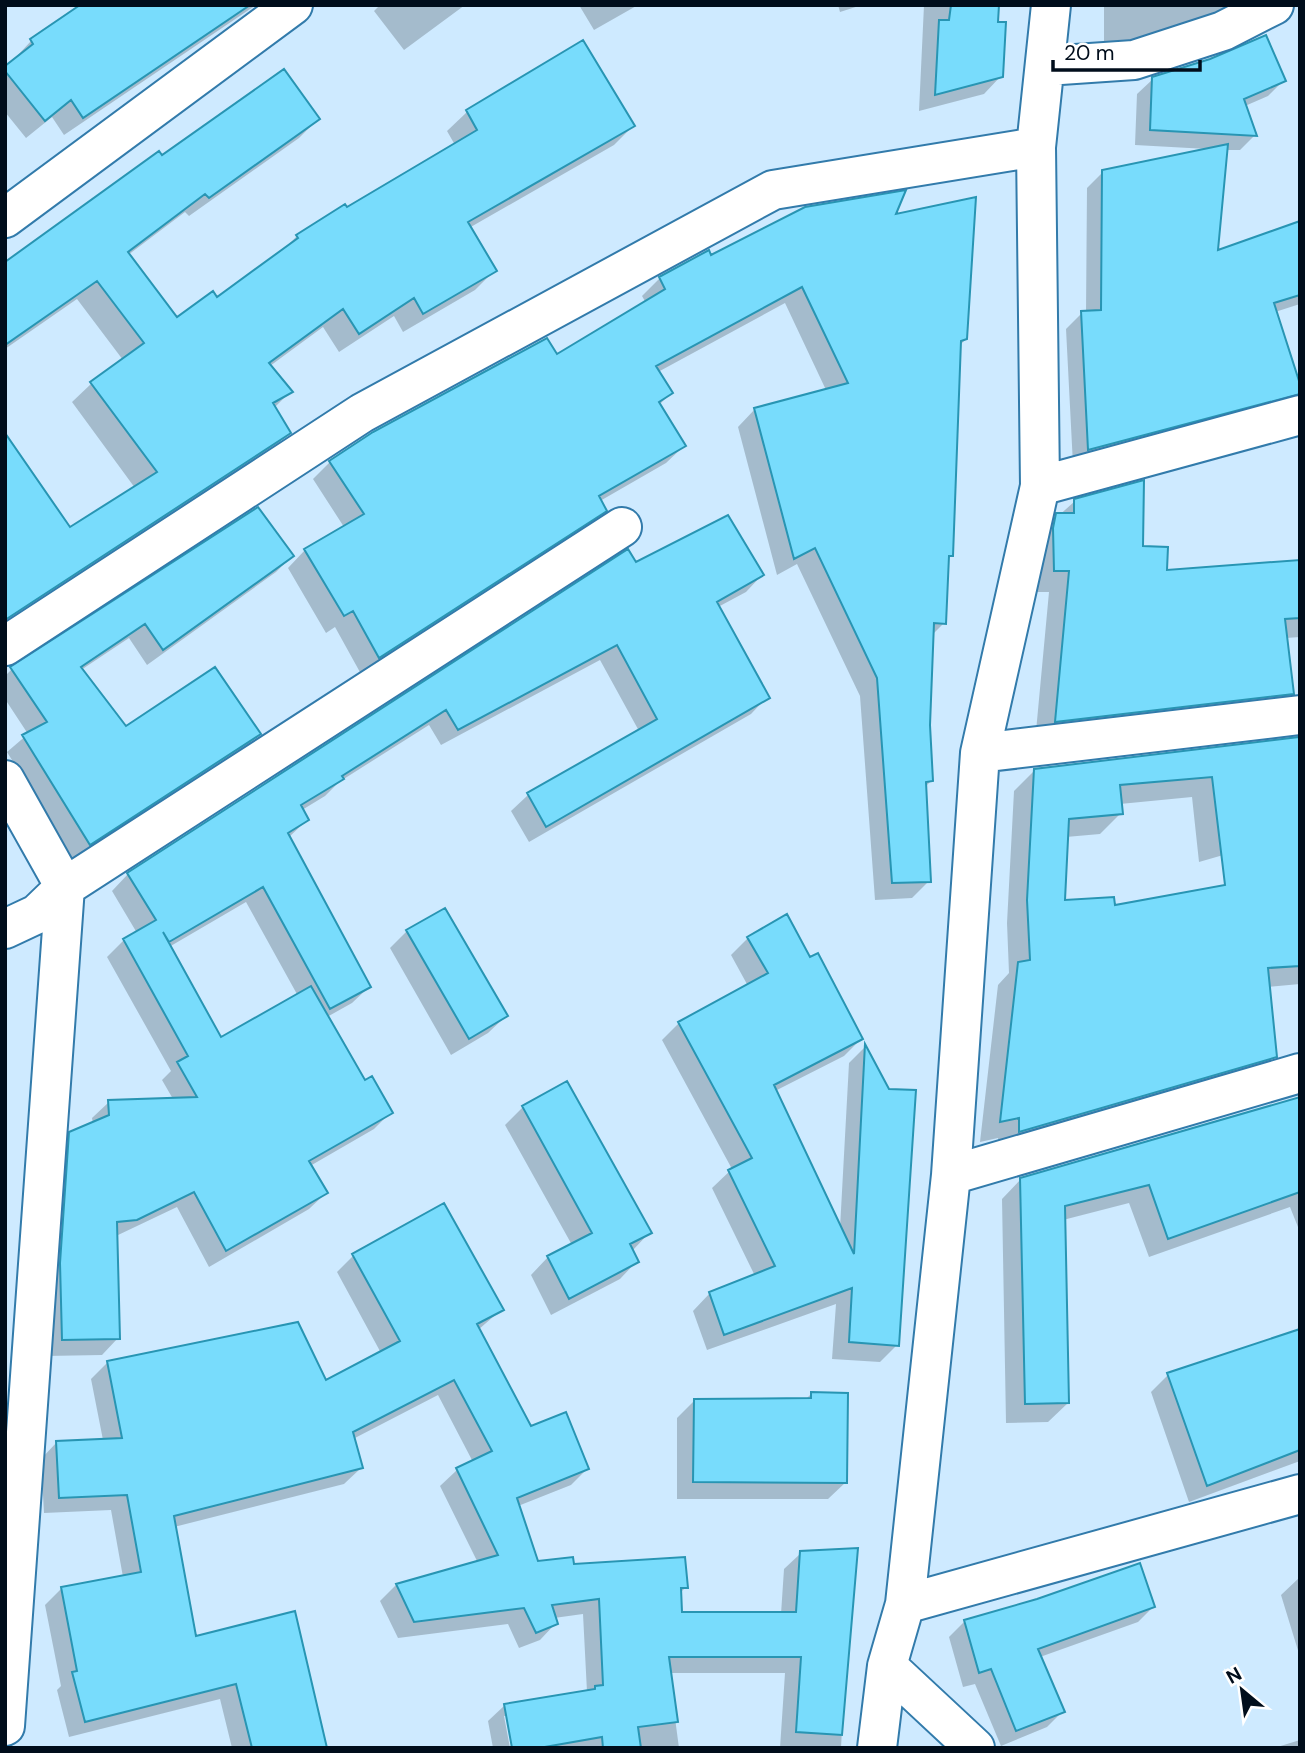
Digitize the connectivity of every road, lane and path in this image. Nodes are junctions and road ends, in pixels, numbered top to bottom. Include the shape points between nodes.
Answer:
1 (293, 5) edge
2 (1051, 5) edge
3 (1275, 5) edge
4 (1046, 66) junction
5 (1036, 147) junction
6 (5, 218) edge
7 (1300, 415) edge
8 (1040, 486) junction
9 (622, 527) dead end
10 (5, 646) edge
11 (1300, 715) edge
12 (980, 753) junction
13 (5, 780) edge
14 (65, 887) junction
15 (21, 922) edge
16 (1300, 1073) edge
17 (951, 1175) junction
18 (1300, 1494) edge
19 (905, 1604) junction
20 (887, 1666) junction
21 (5, 1727) edge
22 (877, 1748) edge
23 (975, 1748) edge

1 - 6 street
2 - 4 street
3 - 4 street via 1223,31 1134,60
4 - 5 street
5 - 8 street
5 - 10 street via 773,190 362,413
7 - 8 street
8 - 12 street
9 - 14 street
11 - 12 street
12 - 17 street
13 - 14 street
14 - 15 street
14 - 21 street
16 - 17 street
17 - 19 street
18 - 19 street
19 - 20 street
20 - 22 street
20 - 23 street

